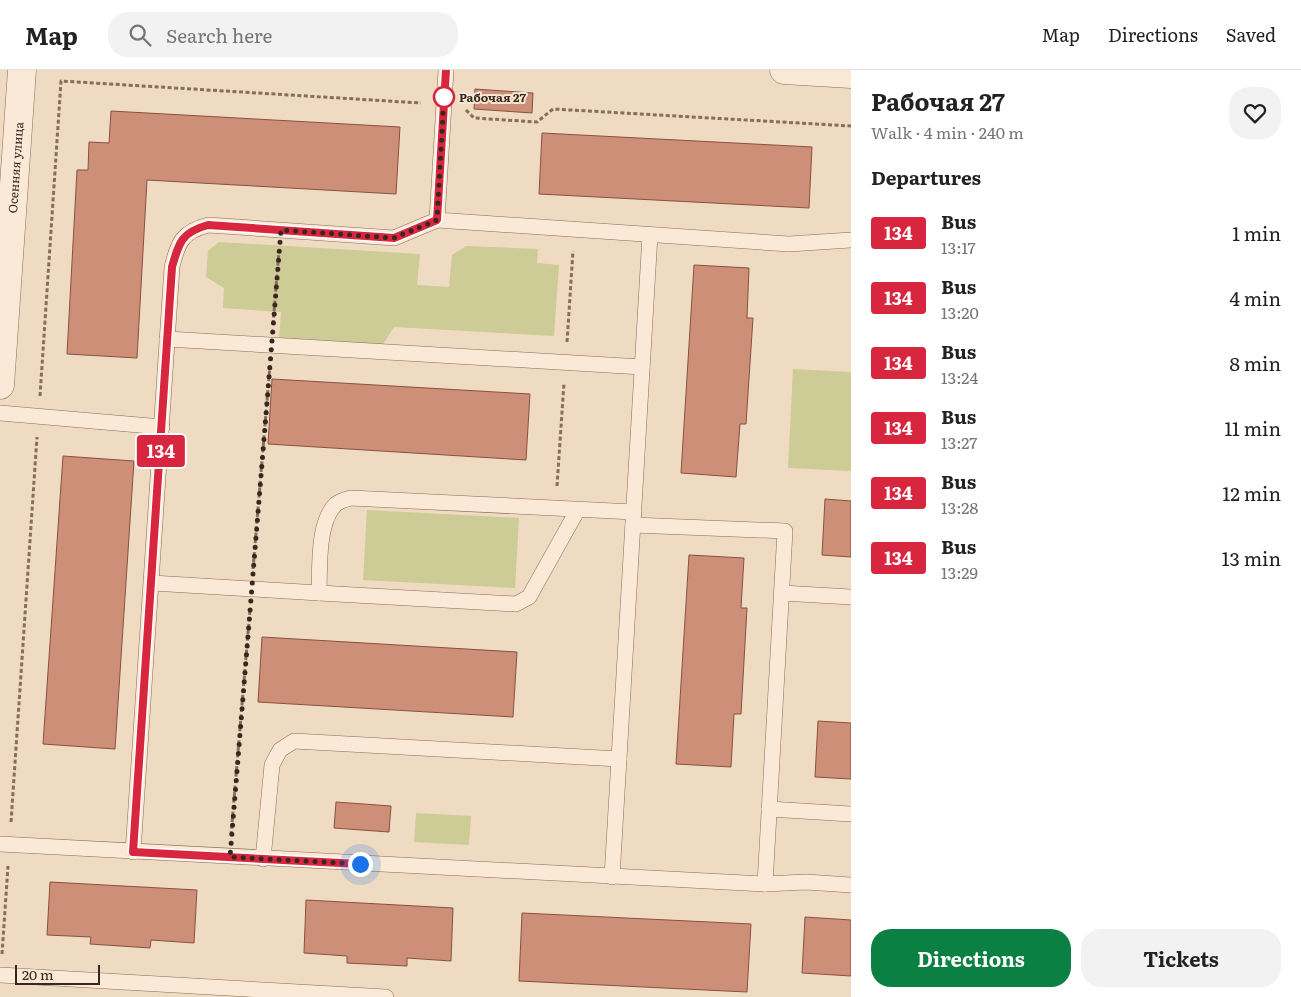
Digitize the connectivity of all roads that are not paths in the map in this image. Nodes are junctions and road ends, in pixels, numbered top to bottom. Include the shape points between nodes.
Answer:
1 (22, 70) edge
2 (446, 70) edge
3 (784, 70) edge
4 (851, 74) edge
5 (437, 220) junction
6 (650, 235) junction
7 (851, 240) edge
8 (167, 339) junction
9 (642, 367) junction
10 (0, 385) edge
11 (0, 413) edge
12 (162, 427) junction
13 (577, 511) junction
14 (634, 518) junction
15 (152, 583) junction
16 (319, 593) junction
17 (782, 593) junction
18 (851, 597) edge
19 (619, 758) junction
20 (769, 809) junction
21 (851, 814) edge
22 (5, 844) edge
23 (133, 852) junction
24 (263, 858) junction
25 (612, 877) junction
26 (765, 884) junction
27 (851, 885) edge
28 (0, 976) edge
29 (264, 994) edge
30 (386, 997) edge

1 - 10 street, Осенняя улица
2 - 5 lane
3 - 4 street
5 - 6 lane
5 - 8 lane via 394,238 208,225 191,229 178,245 172,267
6 - 7 lane via 789,244
6 - 9 lane
8 - 9 lane
8 - 12 lane
9 - 14 lane
11 - 12 lane
12 - 15 lane
13 - 14 lane
13 - 16 lane via 529,597 516,604
13 - 16 lane via 351,498 337,503 322,533
14 - 17 lane via 785,531
14 - 19 lane
15 - 16 lane
15 - 23 lane
17 - 18 lane
17 - 20 lane
19 - 24 lane via 294,741 280,750 272,765
19 - 25 lane
20 - 21 lane
20 - 26 lane
22 - 23 lane
23 - 24 lane
24 - 25 lane
25 - 26 lane
26 - 27 lane
28 - 29 lane
29 - 30 lane

